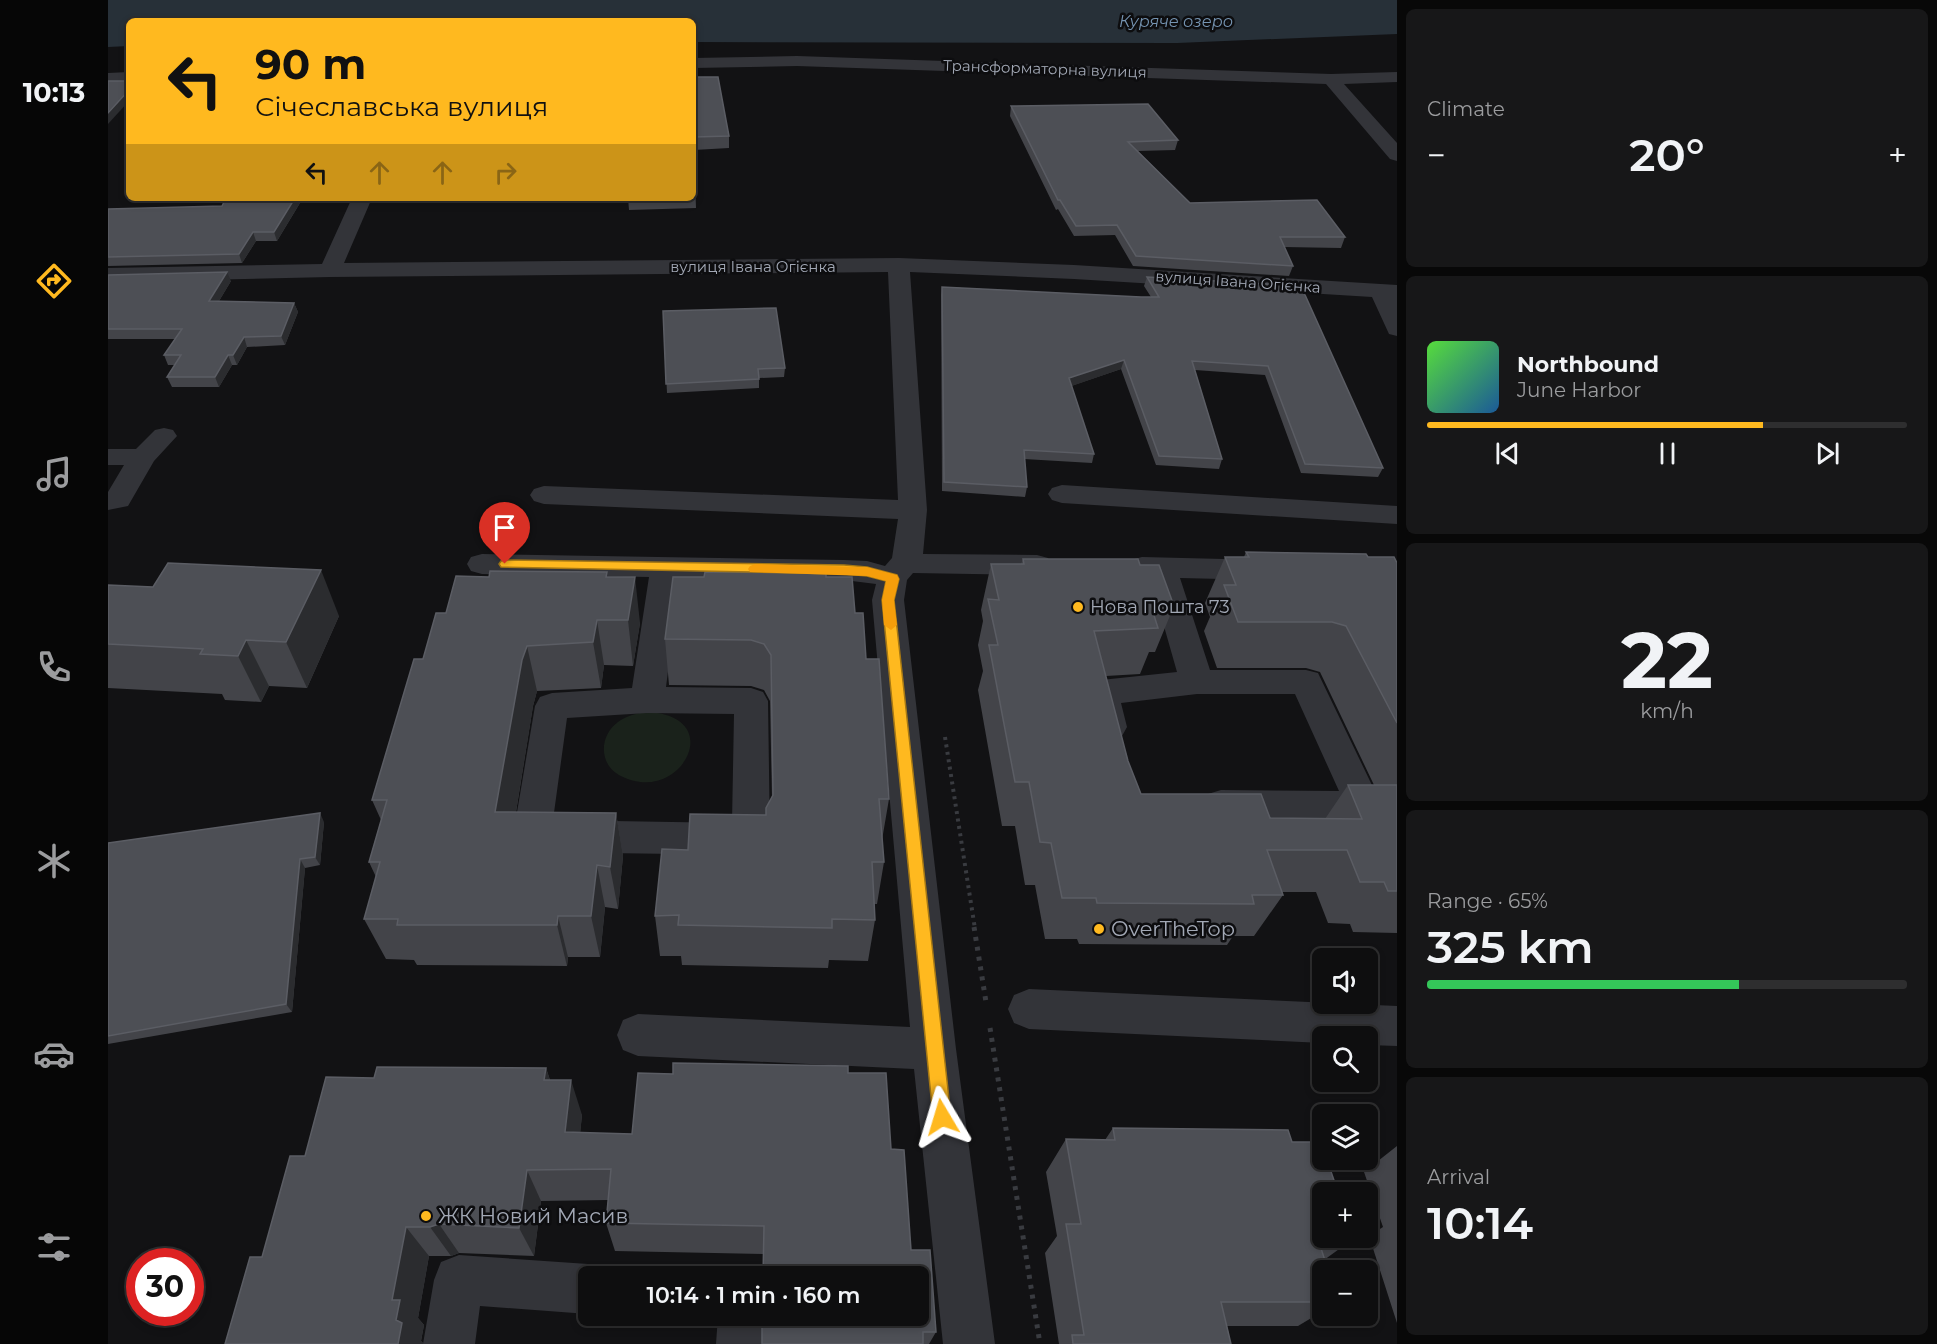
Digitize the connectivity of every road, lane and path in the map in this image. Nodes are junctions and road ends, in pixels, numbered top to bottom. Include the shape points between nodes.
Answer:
1 (696, 63) edge
2 (1397, 77) edge
3 (108, 78) edge
4 (126, 78) edge
5 (1331, 79) junction
6 (1397, 155) edge
7 (361, 201) edge
8 (899, 265) junction
9 (330, 270) junction
10 (108, 274) edge
11 (1389, 291) edge
12 (1397, 329) edge
13 (164, 436) dead end
14 (108, 457) edge
15 (143, 457) junction
16 (1062, 494) dead end
17 (544, 495) dead end
18 (108, 501) edge
19 (913, 510) junction
20 (1397, 515) edge
21 (482, 564) dead end
22 (1066, 566) edge
23 (666, 567) junction
24 (1114, 567) edge
25 (1162, 568) junction
26 (900, 569) junction
27 (1291, 570) edge
28 (1197, 682) junction
29 (647, 700) junction
30 (944, 733) dead end
31 (1119, 760) edge
32 (1189, 805) edge
33 (987, 1003) dead end
34 (1029, 1009) dead end
35 (988, 1015) dead end
36 (1397, 1026) edge
37 (638, 1035) dead end
38 (934, 1049) junction
39 (578, 1288) edge
40 (743, 1326) edge
41 (449, 1344) edge
42 (742, 1344) edge
43 (969, 1344) edge
44 (1040, 1344) edge

1 - 5 street, Трансформаторна вулиця via 797,61
2 - 5 street, Трансформаторна вулиця
3 - 4 street
5 - 6 street
7 - 9 street
8 - 9 street, вулиця Івана Огієнка
8 - 11 street, вулиця Івана Огієнка
8 - 19 street
9 - 10 street, вулиця Івана Огієнка
11 - 12 street
13 - 15 street
14 - 15 street
15 - 18 street via 118,500
16 - 20 street
17 - 19 street
19 - 26 street
21 - 23 street
22 - 26 street via 918,564
23 - 26 street
23 - 29 street
24 - 25 street
25 - 27 street
25 - 28 street
26 - 38 street via 888,600
28 - 31 street via 1101,693
28 - 32 street via 1306,682 1364,806
29 - 29 street via 751,701 752,839 532,836 552,706
30 - 33 path
34 - 36 street
35 - 44 path
37 - 38 street
38 - 43 street
39 - 41 street via 459,1280
40 - 42 street

